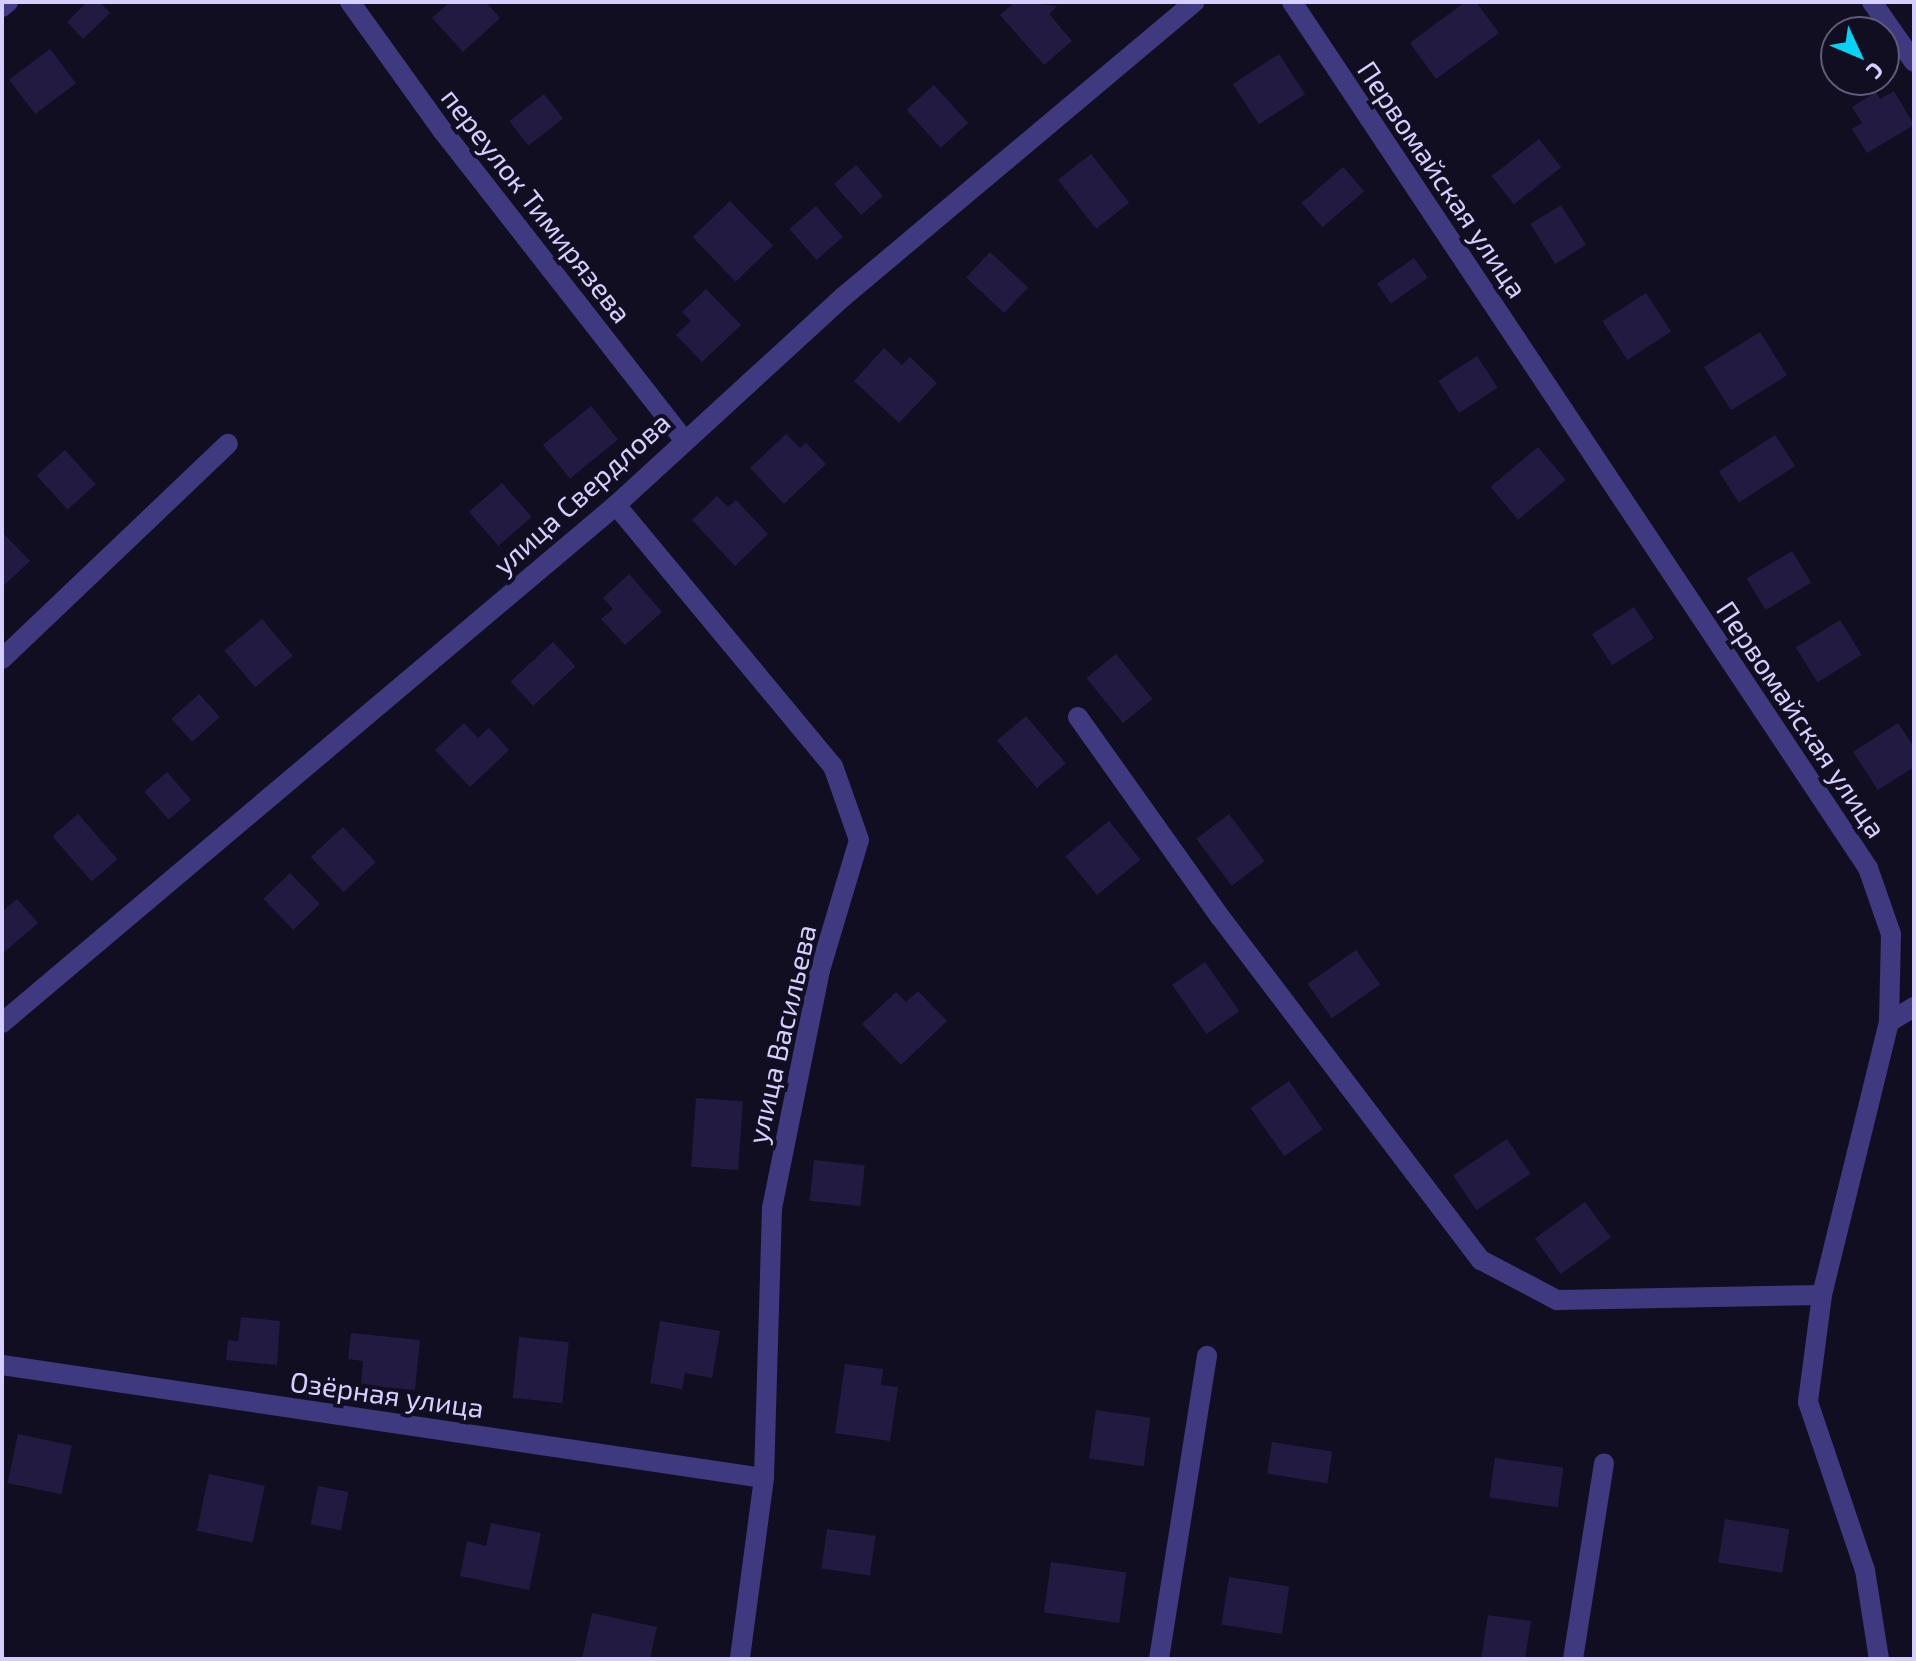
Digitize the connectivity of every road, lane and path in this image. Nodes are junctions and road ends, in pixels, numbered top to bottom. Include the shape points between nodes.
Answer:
1 (8, 2) edge
2 (350, 2) edge
3 (1194, 2) edge
4 (1292, 2) edge
5 (1872, 2) edge
6 (2, 7) edge
7 (1914, 62) edge
8 (683, 439) junction
9 (228, 444) dead end
10 (616, 505) junction
11 (2, 659) edge
12 (1078, 717) dead end
13 (1914, 1007) edge
14 (1889, 1022) junction
15 (2, 1023) edge
16 (1822, 1295) junction
17 (1207, 1356) dead end
18 (2, 1365) edge
19 (1604, 1463) dead end
20 (764, 1478) junction
21 (740, 1659) edge
22 (1159, 1659) edge
23 (1573, 1659) edge
24 (1879, 1659) edge

1 - 6 street
2 - 8 street, переулок Тимирязева via 442,130
3 - 8 street, улица Свердлова
4 - 14 street, Первомайская улица via 1868,868 1891,934
5 - 7 street
8 - 10 street, улица Свердлова
9 - 11 street
10 - 15 street, улица Свердлова
10 - 20 street, улица Васильева via 833,766 859,840 820,970 772,1208
12 - 16 street via 1221,918 1481,1260 1557,1300
13 - 14 street
14 - 16 street, Первомайская улица
16 - 24 street, Первомайская улица via 1808,1402 1865,1570
17 - 22 street
18 - 20 street, Озёрная улица
19 - 23 street
20 - 21 street, улица Васильева

